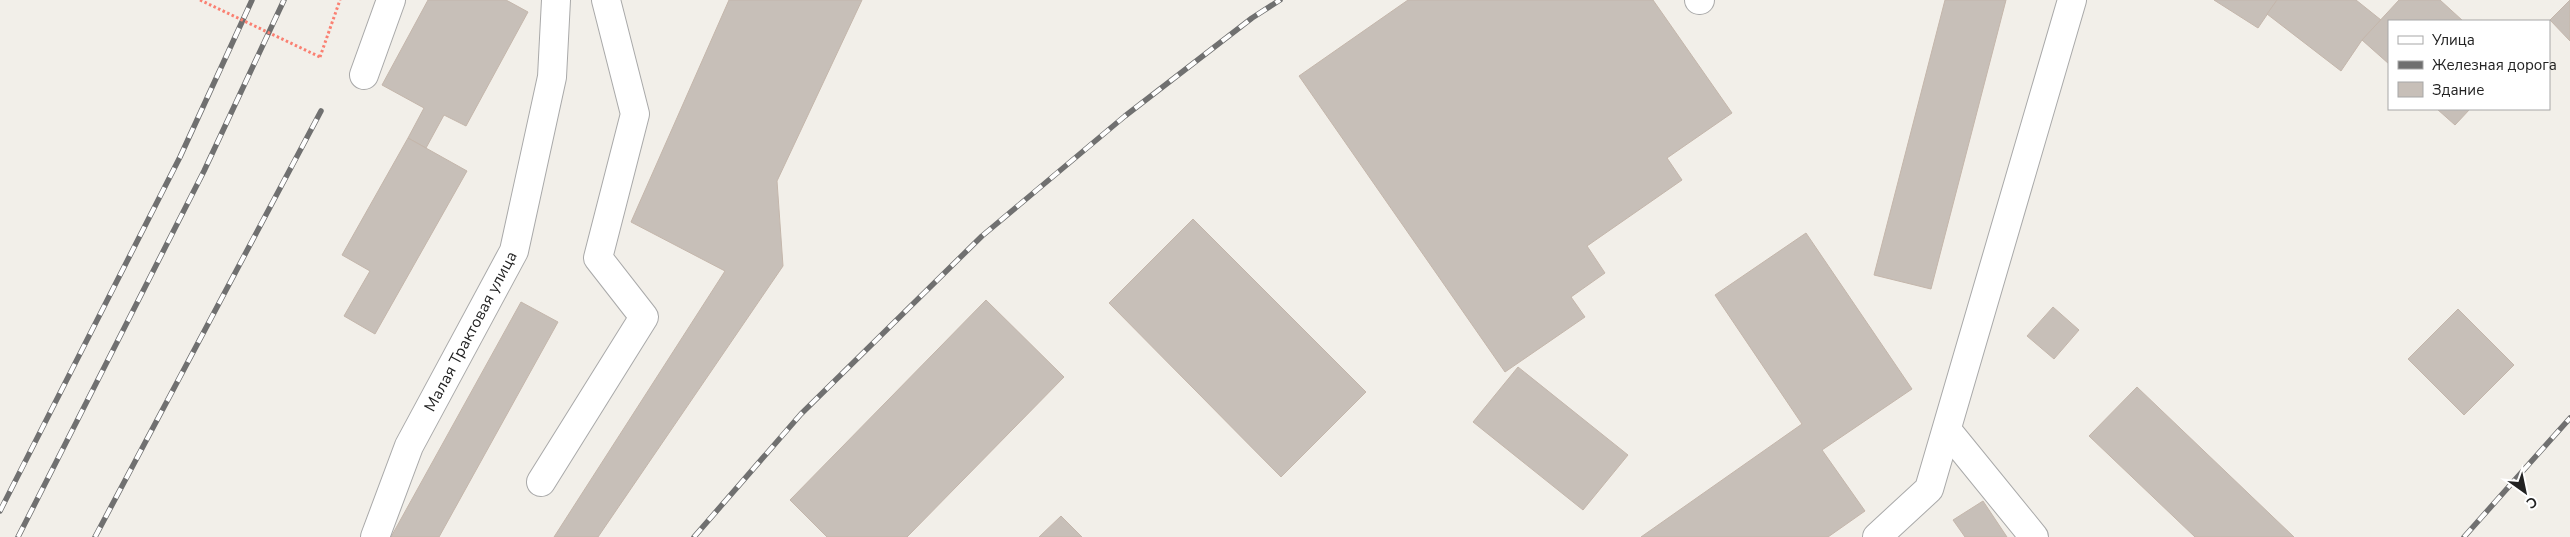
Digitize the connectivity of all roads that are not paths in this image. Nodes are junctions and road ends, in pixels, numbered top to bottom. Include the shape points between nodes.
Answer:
1 (391, 0) edge
2 (556, 0) edge
3 (606, 0) edge
4 (2072, 0) edge
5 (364, 75) dead end
6 (1946, 430) junction
7 (541, 482) dead end
8 (375, 537) edge
9 (1877, 537) edge
10 (2034, 537) edge

1 - 5 street
2 - 8 street, Малая Трактовая улица via 552,78 514,251 409,446
3 - 7 street via 635,114 598,258 644,317
4 - 6 street
6 - 9 street via 1930,489
6 - 10 street

